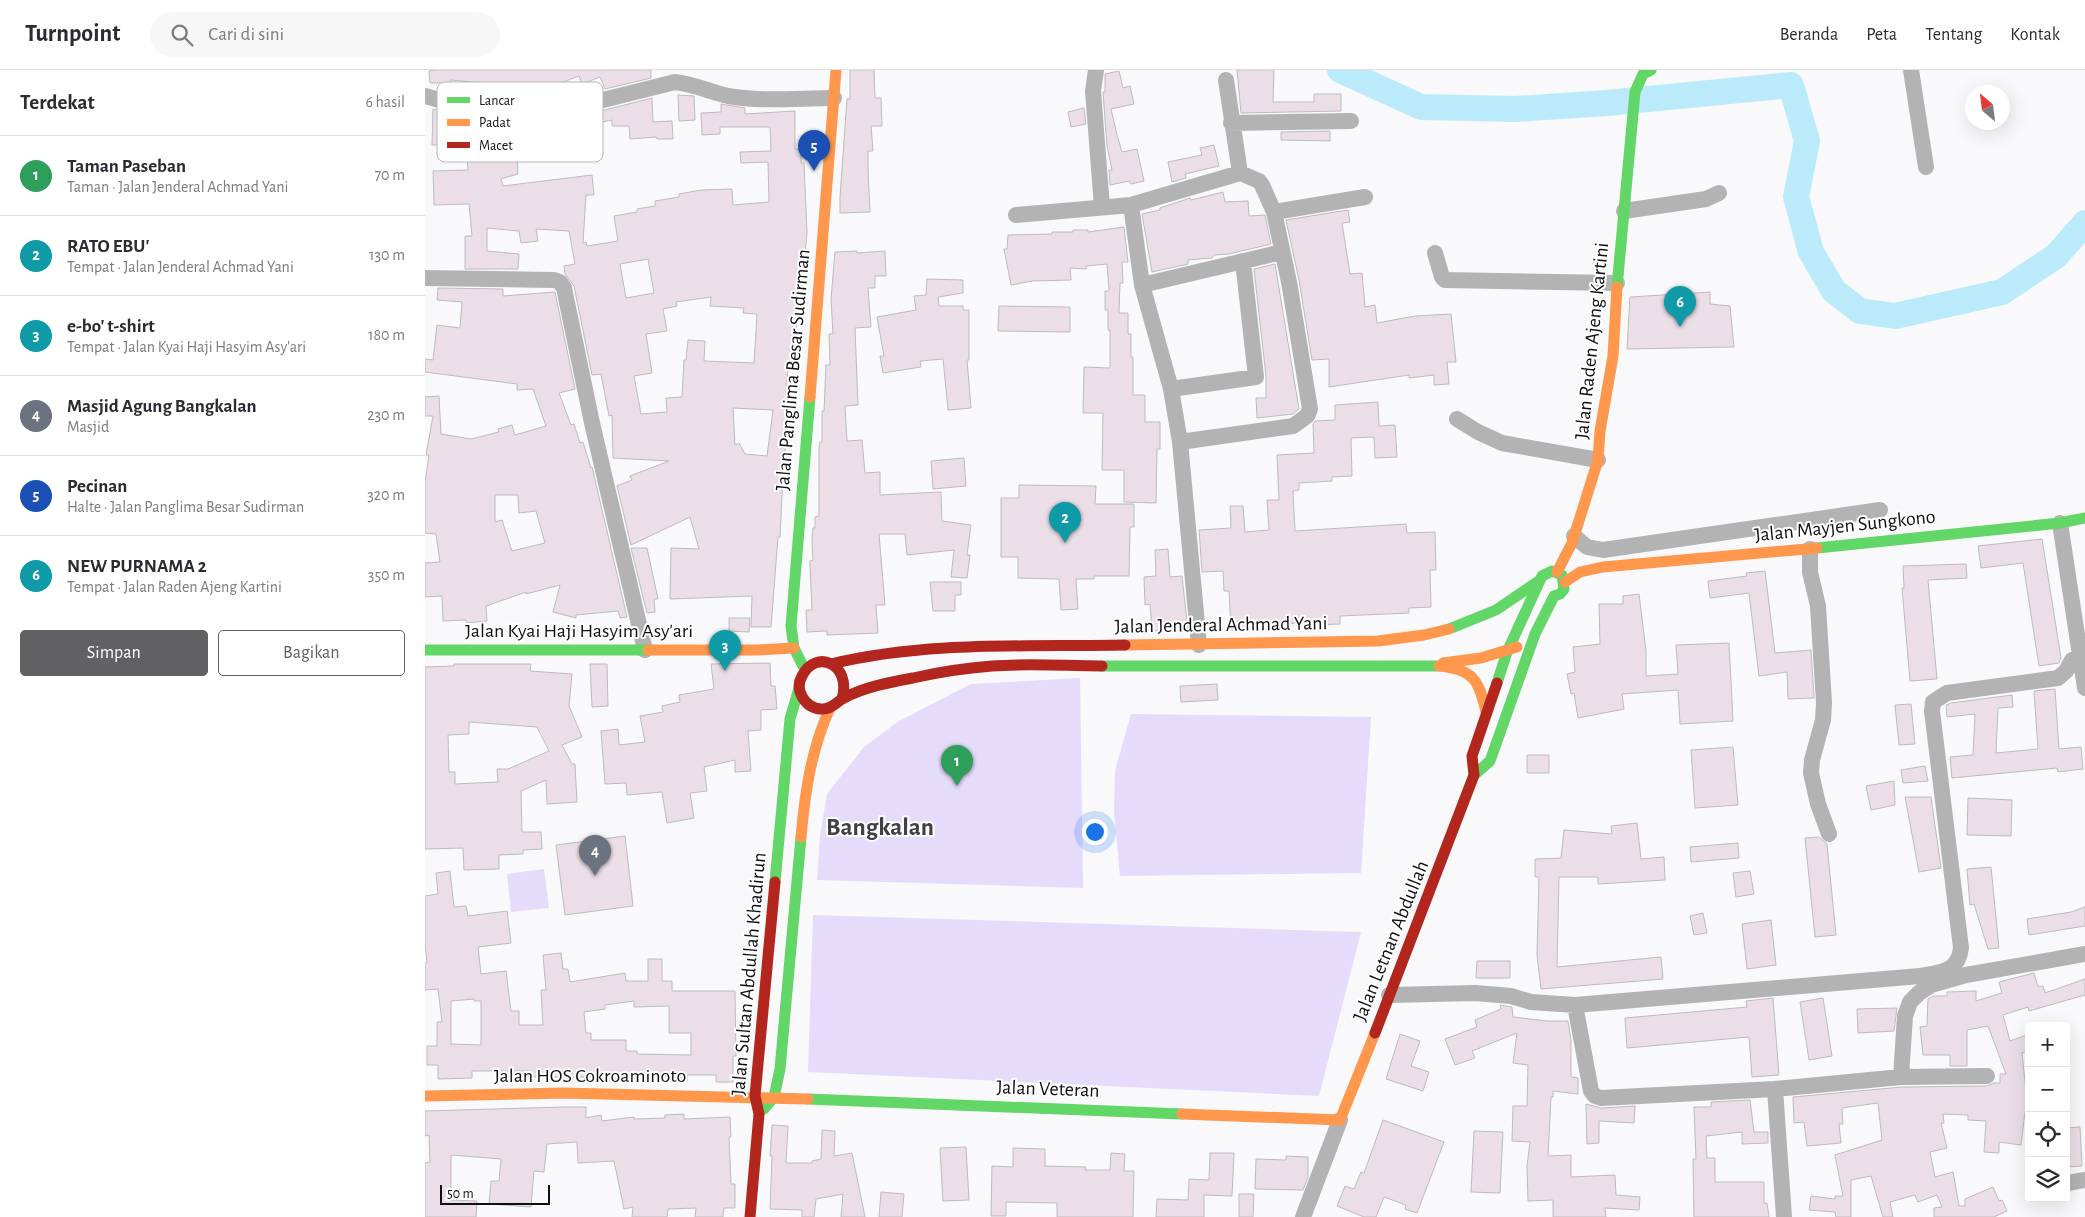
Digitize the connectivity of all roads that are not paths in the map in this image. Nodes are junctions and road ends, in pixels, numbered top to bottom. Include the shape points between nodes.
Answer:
1 (835, 70) edge
2 (1096, 70) edge
3 (1651, 70) edge
4 (1911, 70) edge
5 (1629, 77) dead end
6 (1226, 80) dead end
7 (1635, 90) junction
8 (834, 98) junction
9 (603, 100) edge
10 (1351, 121) dead end
11 (1231, 123) junction
12 (1926, 167) dead end
13 (1240, 173) junction
14 (1719, 193) dead end
15 (1365, 197) dead end
16 (1131, 204) junction
17 (1102, 207) junction
18 (1624, 211) junction
19 (1274, 212) junction
20 (1016, 214) dead end
21 (1282, 252) junction
22 (1435, 253) dead end
23 (1243, 261) junction
24 (425, 278) edge
25 (1617, 283) junction
26 (1142, 285) junction
27 (1171, 389) junction
28 (1457, 419) dead end
29 (1180, 442) junction
30 (1599, 460) junction
31 (1880, 510) dead end
32 (2085, 518) edge
33 (2060, 523) junction
34 (1574, 536) junction
35 (1810, 549) junction
36 (1557, 572) junction
37 (1541, 580) junction
38 (1565, 582) junction
39 (1554, 596) junction
40 (1535, 634) junction
41 (1199, 645) junction
42 (793, 648) junction
43 (425, 650) edge
44 (645, 650) junction
45 (1507, 652) junction
46 (2080, 658) junction
47 (831, 664) junction
48 (1421, 665) junction
49 (805, 670) junction
50 (799, 688) junction
51 (2085, 688) edge
52 (842, 699) junction
53 (830, 708) junction
54 (1486, 712) junction
55 (1474, 775) junction
56 (1829, 834) dead end
57 (775, 882) junction
58 (797, 884) junction
59 (2085, 954) edge
60 (1389, 995) junction
61 (1575, 1005) junction
62 (1987, 1076) dead end
63 (1901, 1077) junction
64 (1775, 1089) junction
65 (425, 1096) edge
66 (755, 1096) junction
67 (774, 1097) junction
68 (759, 1114) junction
69 (1340, 1120) junction
70 (2085, 1180) edge
71 (2070, 1183) edge
72 (750, 1217) edge
73 (1303, 1217) edge
74 (1784, 1217) edge

1 - 8 street, Jalan Panglima Besar Sudirman
2 - 17 street via 1093,90
3 - 7 street via 1643,74
4 - 12 street
5 - 7 street
6 - 11 street
7 - 18 street, Jalan Raden Ajeng Kartini
8 - 9 street via 727,96 675,82
8 - 42 street, Jalan Panglima Besar Sudirman via 791,626
10 - 11 street
11 - 13 street
13 - 16 street
13 - 19 street via 1263,184
14 - 18 street via 1706,199
15 - 19 street
16 - 17 street
16 - 26 street
17 - 20 street
18 - 25 street, Jalan Raden Ajeng Kartini
19 - 21 street
21 - 23 street
21 - 29 street via 1305,372 1309,412 1293,426
22 - 25 street via 1445,280
23 - 26 street
23 - 27 street via 1256,377
24 - 44 street via 555,280 564,288
25 - 30 street, Jalan Raden Ajeng Kartini via 1613,356 1600,431
26 - 27 street
27 - 29 street
28 - 30 street via 1502,443
29 - 41 street
30 - 34 street, Jalan Raden Ajeng Kartini
31 - 34 street via 1603,550 1587,547
32 - 33 street, Jalan Mayjen Sungkono
33 - 35 street, Jalan Mayjen Sungkono
33 - 46 street
34 - 36 street, Jalan Raden Ajeng Kartini
35 - 38 street, Jalan Mayjen Sungkono via 1609,566 1583,571
35 - 56 street via 1810,572 1819,615 1824,703 1811,773
36 - 37 street via 1549,572
36 - 38 street
37 - 39 street via 1542,591
37 - 41 street, Jalan Jenderal Achmad Yani via 1498,610 1437,634 1378,642
37 - 45 street, Jalan Letnan Abdullah
38 - 39 street via 1564,589
39 - 40 street, Jalan Letnan Abdullah
40 - 45 street
40 - 55 street, Jalan Letnan Abdullah via 1489,761
41 - 47 street, Jalan Jenderal Achmad Yani via 982,646 867,654
42 - 44 street, Jalan Kyai Haji Hasyim Asy'ari
42 - 49 street, Jalan Panglima Besar Sudirman
43 - 44 street, Jalan Kyai Haji Hasyim Asy'ari
45 - 48 street via 1459,662
45 - 54 street, Jalan Letnan Abdullah
46 - 51 street
46 - 61 street via 2072,660 2063,676 2057,678 1947,693 1933,702 1961,948 1960,960 1953,967 1920,976
47 - 49 street via 817,663
47 - 52 street via 845,679
48 - 52 street, Jalan Jenderal Achmad Yani via 993,666 884,684
48 - 54 street via 1456,669 1473,676 1482,692
49 - 50 street
50 - 53 street via 810,706
50 - 57 street, Jalan Sultan Abdullah Khadirun via 790,719
52 - 53 street
53 - 58 street, Jalan Sultan Abdullah Khadirun via 810,759
54 - 55 street, Jalan Letnan Abdullah via 1473,756
55 - 60 street, Jalan Letnan Abdullah
57 - 58 street
57 - 66 street, Jalan Sultan Abdullah Khadirun
58 - 67 street, Jalan Sultan Abdullah Khadirun via 780,1068
59 - 63 street via 1966,975 1931,985 1919,993 1910,1002 1905,1016
60 - 61 street via 1475,993
60 - 69 street, Jalan Letnan Abdullah
61 - 64 street via 1591,1091 1595,1096
62 - 63 street
63 - 64 street
64 - 74 street
65 - 66 street, Jalan HOS Cokroaminoto
66 - 67 street, Jalan Veteran
66 - 68 street, Jalan Sultan Abdullah Khadirun
67 - 68 street, Jalan Sultan Abdullah Khadirun
67 - 69 street, Jalan Veteran
68 - 72 street
69 - 73 street
70 - 71 street

